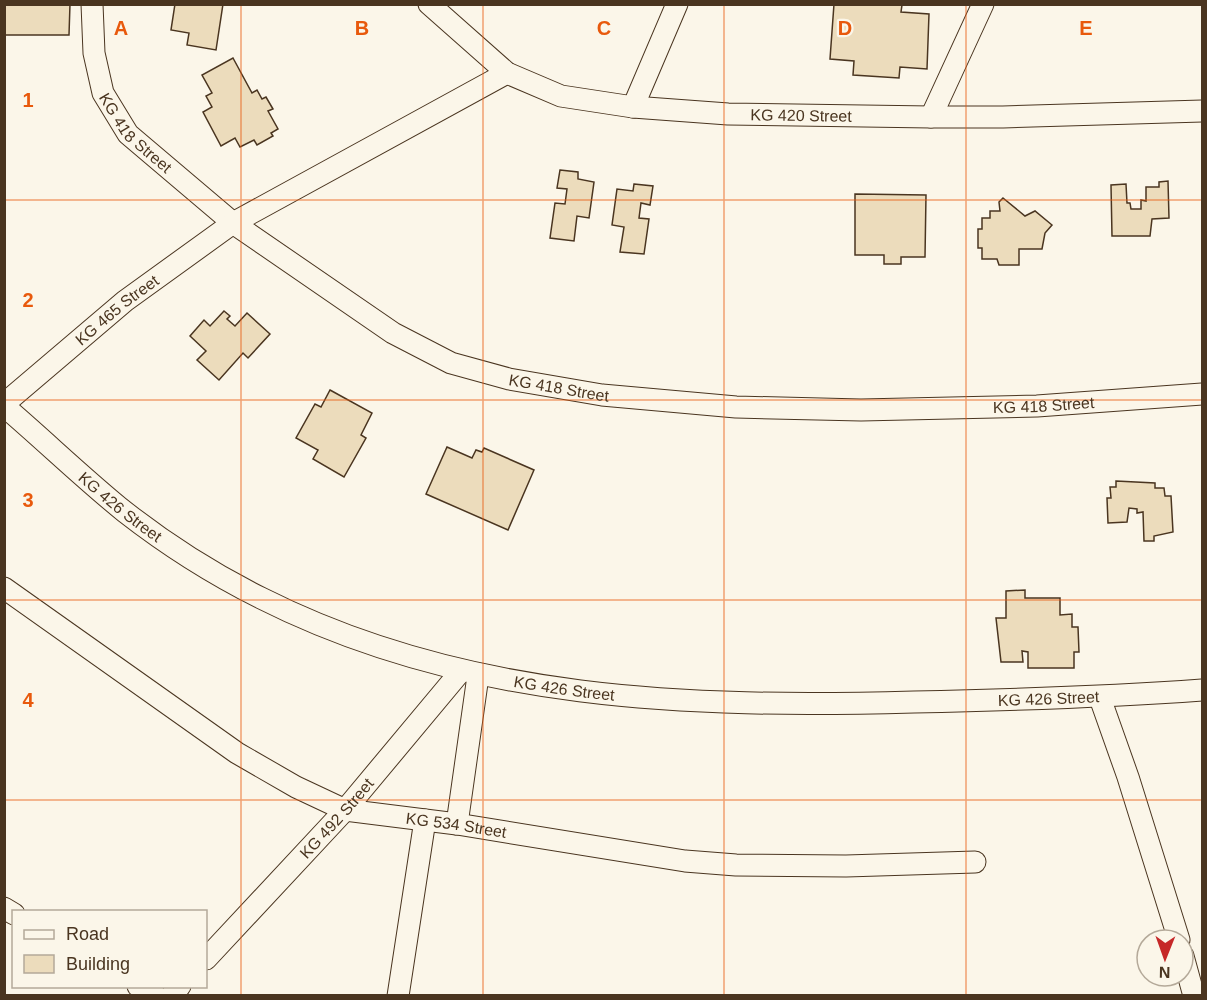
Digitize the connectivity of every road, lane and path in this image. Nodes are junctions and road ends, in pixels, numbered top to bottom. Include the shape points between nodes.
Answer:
1 (92, 4) edge
2 (429, 4) edge
3 (677, 4) edge
4 (983, 4) edge
5 (507, 73) junction
6 (633, 106) junction
7 (1203, 111) edge
8 (931, 117) junction
9 (233, 223) junction
10 (1203, 394) edge
11 (4, 405) edge
12 (4, 588) edge
13 (469, 673) junction
14 (1203, 690) edge
15 (1100, 698) junction
16 (345, 810) junction
17 (425, 820) junction
18 (457, 824) junction
19 (975, 862) dead end
20 (1175, 928) edge
21 (207, 958) edge
22 (140, 988) edge
23 (156, 996) edge
24 (398, 996) edge

1 - 9 street, KG 418 Street via 94,53 103,93 128,134
2 - 5 street, KG 420 Street
3 - 6 street
4 - 8 street
5 - 6 street, KG 420 Street via 561,96
5 - 9 street, KG 465 Street
6 - 8 street, KG 420 Street via 729,114
7 - 8 street, KG 420 Street
9 - 10 street, KG 418 Street via 393,333 451,363 509,379 612,396 736,407 861,410 1037,406
9 - 11 street, KG 465 Street via 125,301
11 - 13 street, KG 426 Street via 126,512 261,598 372,645
12 - 16 street, KG 534 Street via 237,753
13 - 15 street, KG 426 Street via 600,695 712,702 819,705
13 - 16 street, KG 492 Street
13 - 18 street
14 - 15 street, KG 426 Street
15 - 20 street
16 - 17 street, KG 534 Street
16 - 21 street, KG 492 Street
17 - 18 street, KG 534 Street
17 - 24 street
18 - 19 street, KG 534 Street via 685,861 736,865
22 - 23 street

